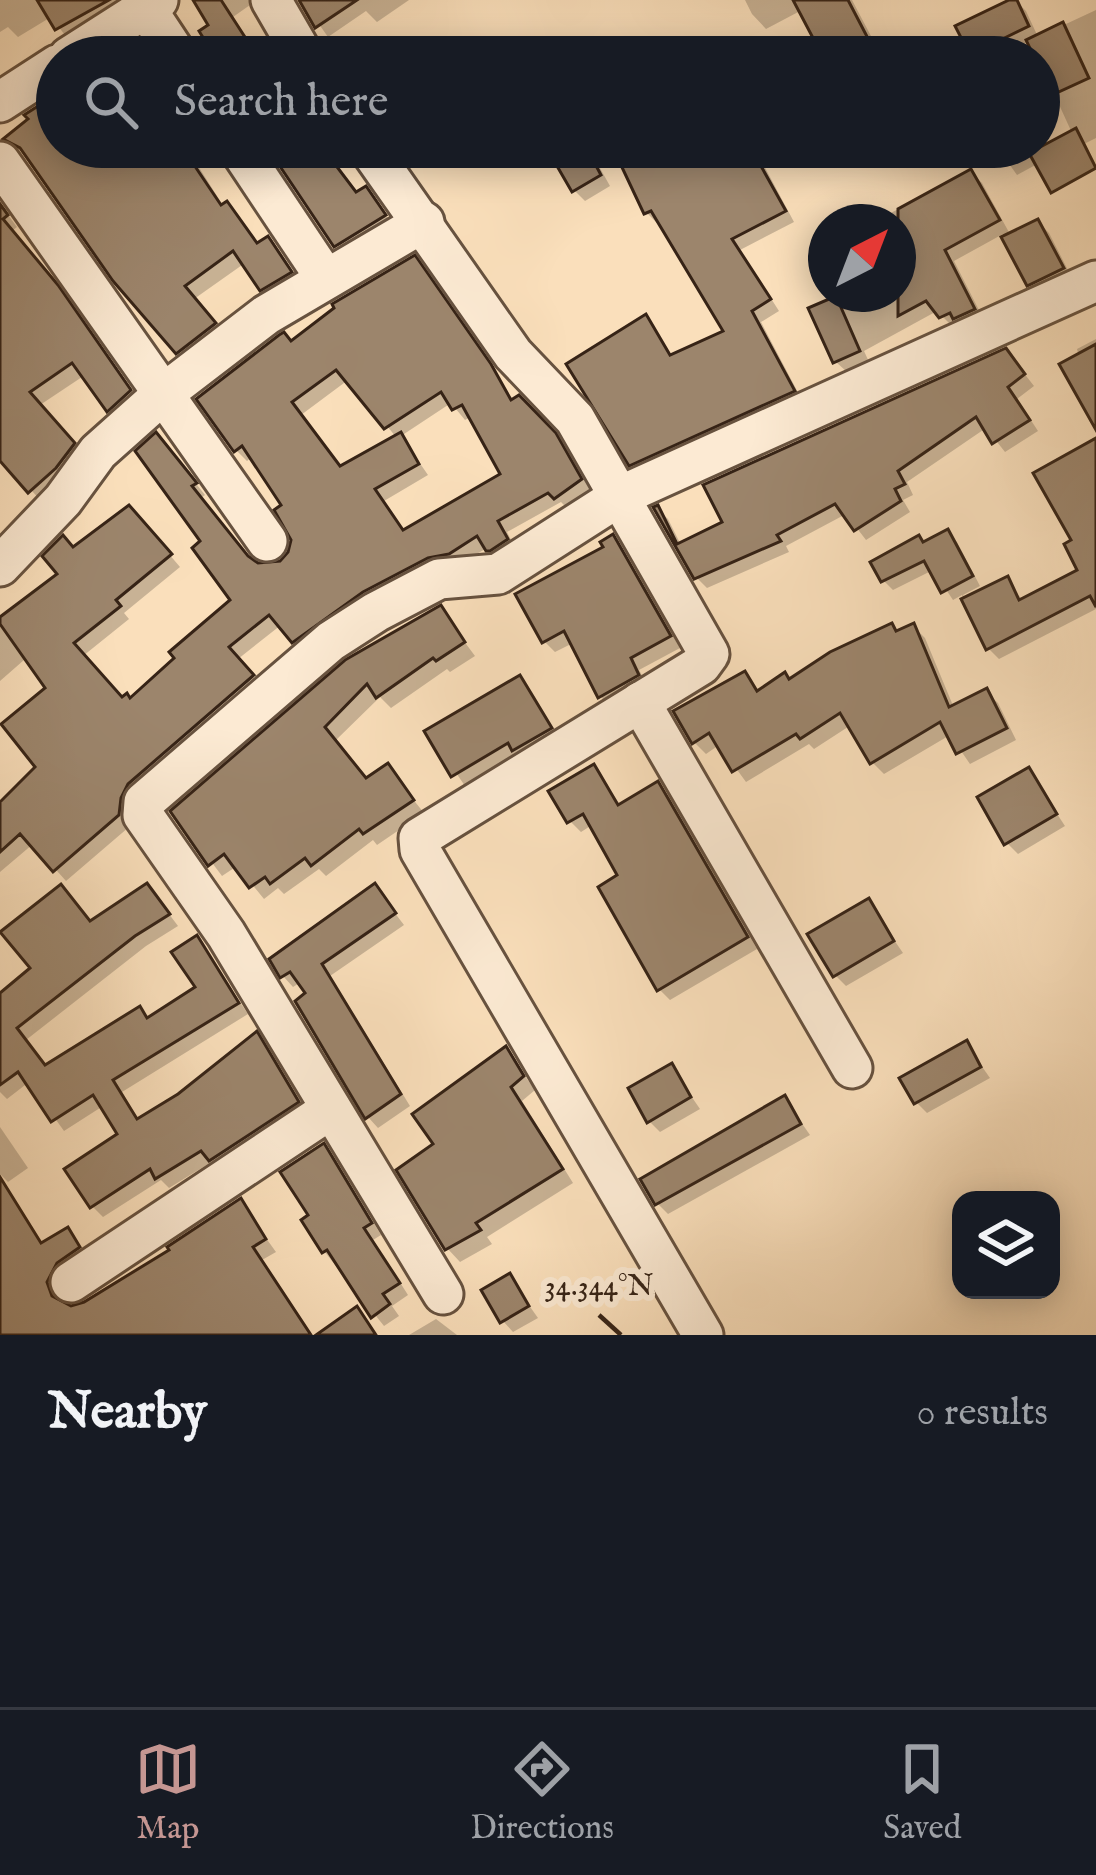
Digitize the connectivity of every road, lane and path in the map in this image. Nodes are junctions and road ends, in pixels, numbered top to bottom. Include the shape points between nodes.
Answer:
1 (272, 0) edge
2 (151, 4) edge
3 (101, 36) edge
4 (167, 36) edge
5 (292, 36) edge
6 (36, 79) edge
7 (0, 102) edge
8 (0, 162) edge
9 (252, 168) edge
10 (384, 168) edge
11 (424, 222) junction
12 (326, 279) junction
13 (1096, 280) edge
14 (163, 394) junction
15 (620, 496) junction
16 (267, 541) dead end
17 (0, 566) edge
18 (640, 702) junction
19 (852, 1069) dead end
20 (332, 1109) junction
21 (71, 1282) dead end
22 (442, 1294) dead end
23 (703, 1335) edge

1 - 5 street
2 - 3 street
2 - 4 street
6 - 7 street
8 - 14 street
9 - 12 street
10 - 11 street
11 - 12 street
11 - 15 street via 513,354 575,419
12 - 14 street
13 - 15 street
14 - 16 street
14 - 17 street via 98,452
15 - 18 street via 709,654
15 - 20 street via 498,574 439,579 331,641 141,808
18 - 19 street
18 - 23 street via 428,830 420,850
20 - 21 street
20 - 22 street

